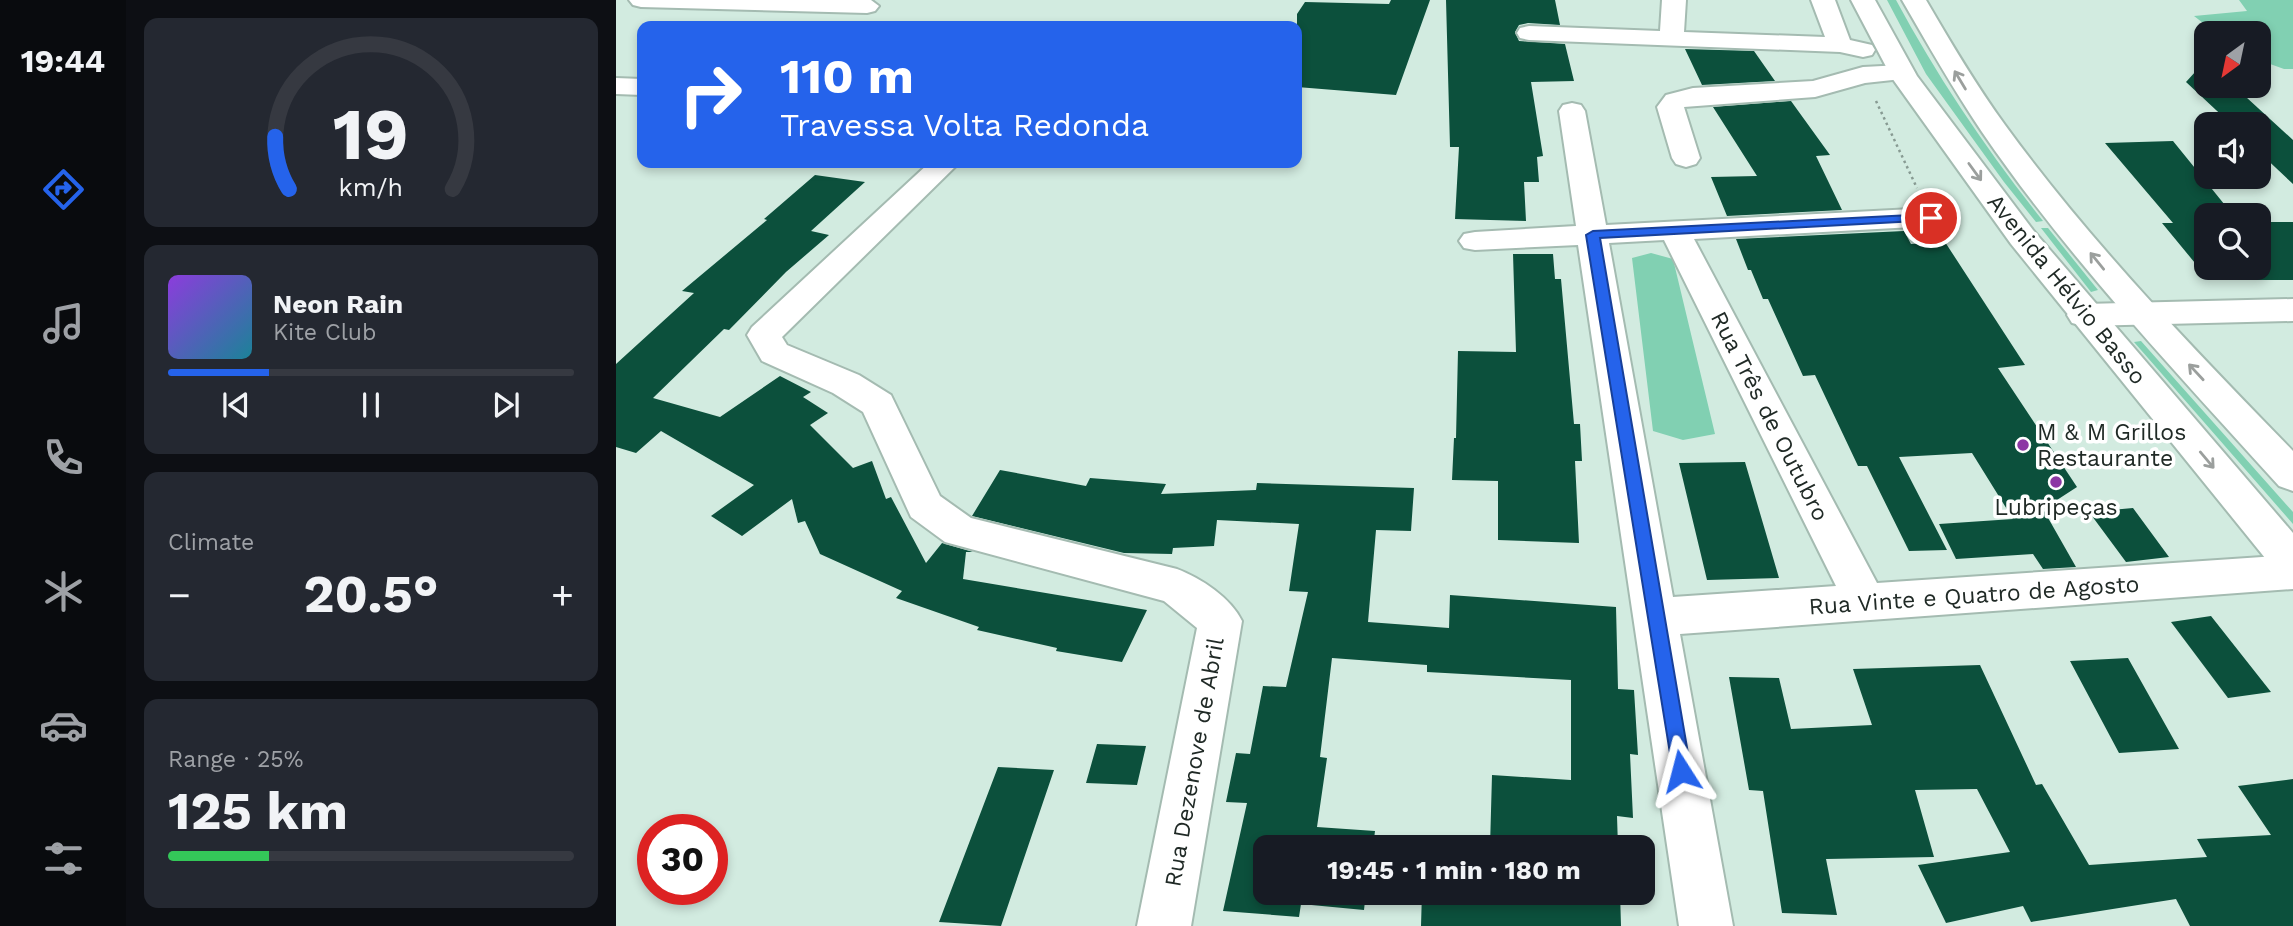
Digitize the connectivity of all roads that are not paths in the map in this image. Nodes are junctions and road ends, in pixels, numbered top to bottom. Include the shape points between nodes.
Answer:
1 (641, 0) edge
2 (1674, 0) edge
3 (1823, 0) edge
4 (1863, 0) edge
5 (1914, 0) edge
6 (871, 3) edge
7 (848, 21) edge
8 (1529, 33) dead end
9 (1671, 38) junction
10 (1840, 45) junction
11 (1898, 65) junction
12 (616, 86) edge
13 (637, 87) edge
14 (1572, 111) dead end
15 (1686, 158) dead end
16 (940, 168) edge
17 (1931, 218) road end
18 (1675, 231) junction
19 (1593, 235) junction
20 (1475, 241) dead end
21 (2293, 310) edge
22 (2141, 314) junction
23 (2084, 315) junction
24 (2293, 475) edge
25 (2293, 562) edge
26 (2293, 572) edge
27 (1865, 602) junction
28 (1656, 617) junction
29 (1164, 926) edge
30 (1706, 926) edge

1 - 6 street
2 - 9 street
3 - 10 street
4 - 11 street, Avenida Hélvio Basso
22 -> 5 street, Avenida Hélvio Basso via 1965,88
6 - 7 street
8 - 9 street
9 - 10 street
10 - 11 street
11 - 15 street via 1815,89 1675,101 1670,107
11 -> 23 street, Avenida Hélvio Basso
12 - 13 street
14 - 19 street
16 - 29 street, Rua Dezenove de Abril via 764,335 774,353 846,384 878,404 925,506 958,531 1177,587 1220,621
17 - 18 street
18 - 19 street
18 - 27 street, Rua Três de Outubro
19 - 20 street
19 - 28 street
21 - 22 street
22 - 23 street
24 -> 22 street, Avenida Hélvio Basso
23 -> 25 street, Avenida Hélvio Basso
26 - 27 street, Rua Vinte e Quatro de Agosto
27 - 28 street, Rua Vinte e Quatro de Agosto
28 - 30 street

